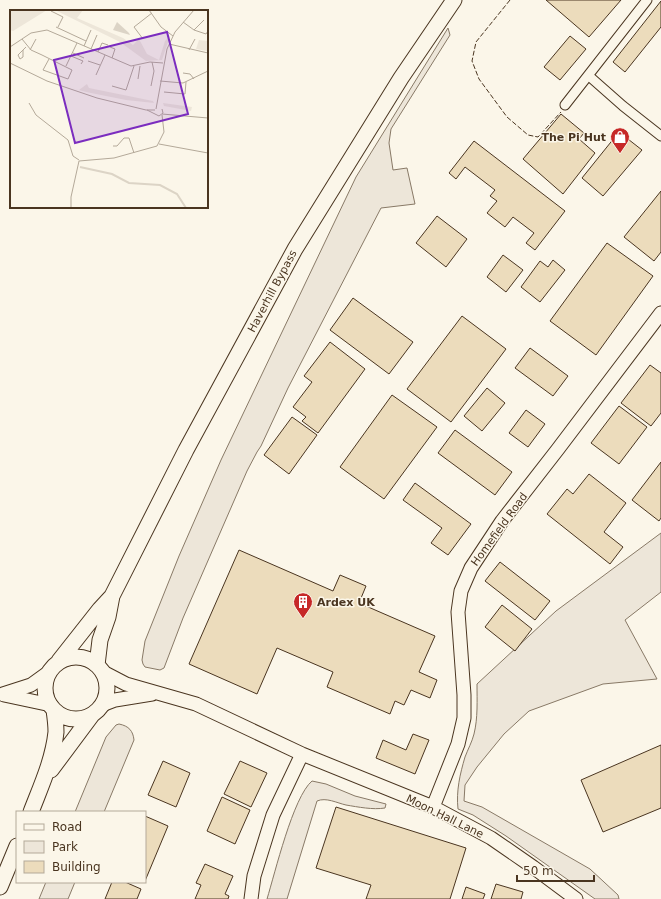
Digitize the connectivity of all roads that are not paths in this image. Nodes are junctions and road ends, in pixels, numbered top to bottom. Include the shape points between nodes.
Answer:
1 (454, 0) edge
2 (647, 0) edge
3 (589, 76) junction
4 (565, 105) dead end
5 (661, 136) edge
6 (661, 313) edge
7 (112, 596) junction
8 (54, 667) junction
9 (100, 668) junction
10 (155, 693) junction
11 (1, 694) edge
12 (52, 708) junction
13 (97, 710) junction
14 (302, 754) junction
15 (44, 778) junction
16 (433, 807) junction
17 (31, 811) edge
18 (16, 848) edge
19 (0, 887) edge
20 (569, 897) edge
21 (251, 899) edge

1 - 7 main road, Haverhill Bypass via 401,78 295,248 186,450
2 - 3 street
3 - 4 street
3 - 5 street
6 - 16 street, Homefield Road via 502,521 470,568 461,591 458,612 464,718 458,744
7 - 8 main road, Haverhill Bypass
7 - 9 main road, Haverhill Bypass via 100,640
8 - 9 main road via 69,657 79,656 89,659
8 - 11 street via 31,685
8 - 12 main road via 45,683 46,695
9 - 10 street, Moon Hall Lane via 126,684
9 - 13 main road via 108,688 106,697
10 - 13 street via 115,700
10 - 14 street, Moon Hall Lane via 196,704
11 - 12 street
12 - 13 main road via 68,718 84,718
12 - 15 main road via 56,731 52,755
13 - 15 main road
14 - 16 street, Moon Hall Lane
14 - 21 street via 273,815 254,876
15 - 17 main road
16 - 20 street, Moon Hall Lane via 491,838 533,867
18 - 19 main road

